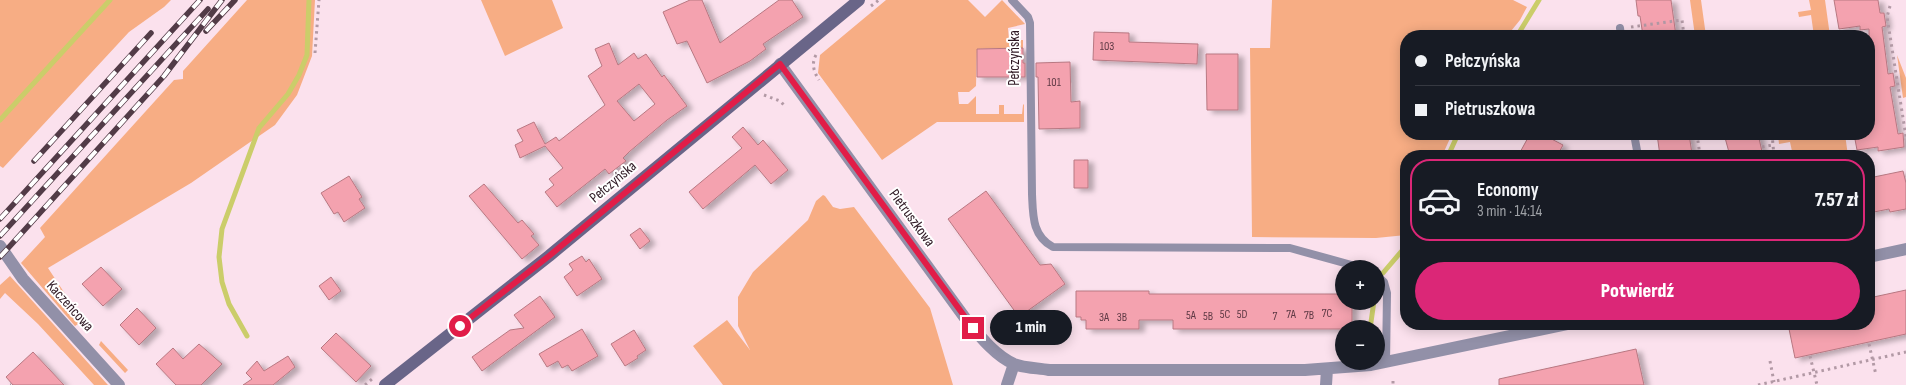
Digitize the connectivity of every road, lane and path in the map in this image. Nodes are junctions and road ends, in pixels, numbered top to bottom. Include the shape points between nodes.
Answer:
1 (319, 0) edge
2 (859, 0) edge
3 (1012, 0) edge
4 (1890, 6) dead end
5 (1630, 30) edge
6 (1683, 30) edge
7 (315, 52) dead end
8 (780, 64) junction
9 (1906, 99) edge
10 (1900, 101) junction
11 (1906, 137) edge
12 (1773, 140) edge
13 (1773, 145) junction
14 (1762, 147) dead end
15 (1773, 150) edge
16 (0, 246) edge
17 (1906, 249) edge
18 (1875, 256) edge
19 (1335, 260) edge
20 (1385, 286) edge
21 (1540, 330) edge
22 (1869, 344) dead end
23 (1906, 352) edge
24 (1810, 356) dead end
25 (1873, 360) junction
26 (1770, 361) dead end
27 (1386, 363) junction
28 (1014, 364) junction
29 (1327, 369) junction
30 (1814, 373) junction
31 (1876, 375) dead end
32 (1774, 382) junction
33 (119, 385) edge
34 (385, 385) edge
35 (1007, 385) edge
36 (1326, 385) edge
37 (1758, 385) edge
38 (1817, 385) edge

1 - 7 path
2 - 8 main road, Pełczyńska
3 - 19 lane, Pełczyńska via 1030,23 1033,220 1041,237 1053,247 1290,248
4 - 10 path via 1887,17
5 - 6 path via 1682,20
8 - 28 street, Pietruszkowa via 965,318 982,338
8 - 34 main road, Pełczyńska via 549,256
9 - 10 path
10 - 11 path
12 - 13 path
13 - 14 path
13 - 15 path
16 - 33 street, Kaczeńcowa via 24,279
17 - 18 street
20 - 27 lane
21 - 27 street
22 - 25 path
23 - 25 path
24 - 30 path
25 - 30 path
25 - 31 path
26 - 32 path
27 - 29 street
28 - 29 street via 1049,370
28 - 35 street
29 - 36 street
30 - 32 path
30 - 38 path
32 - 37 path

